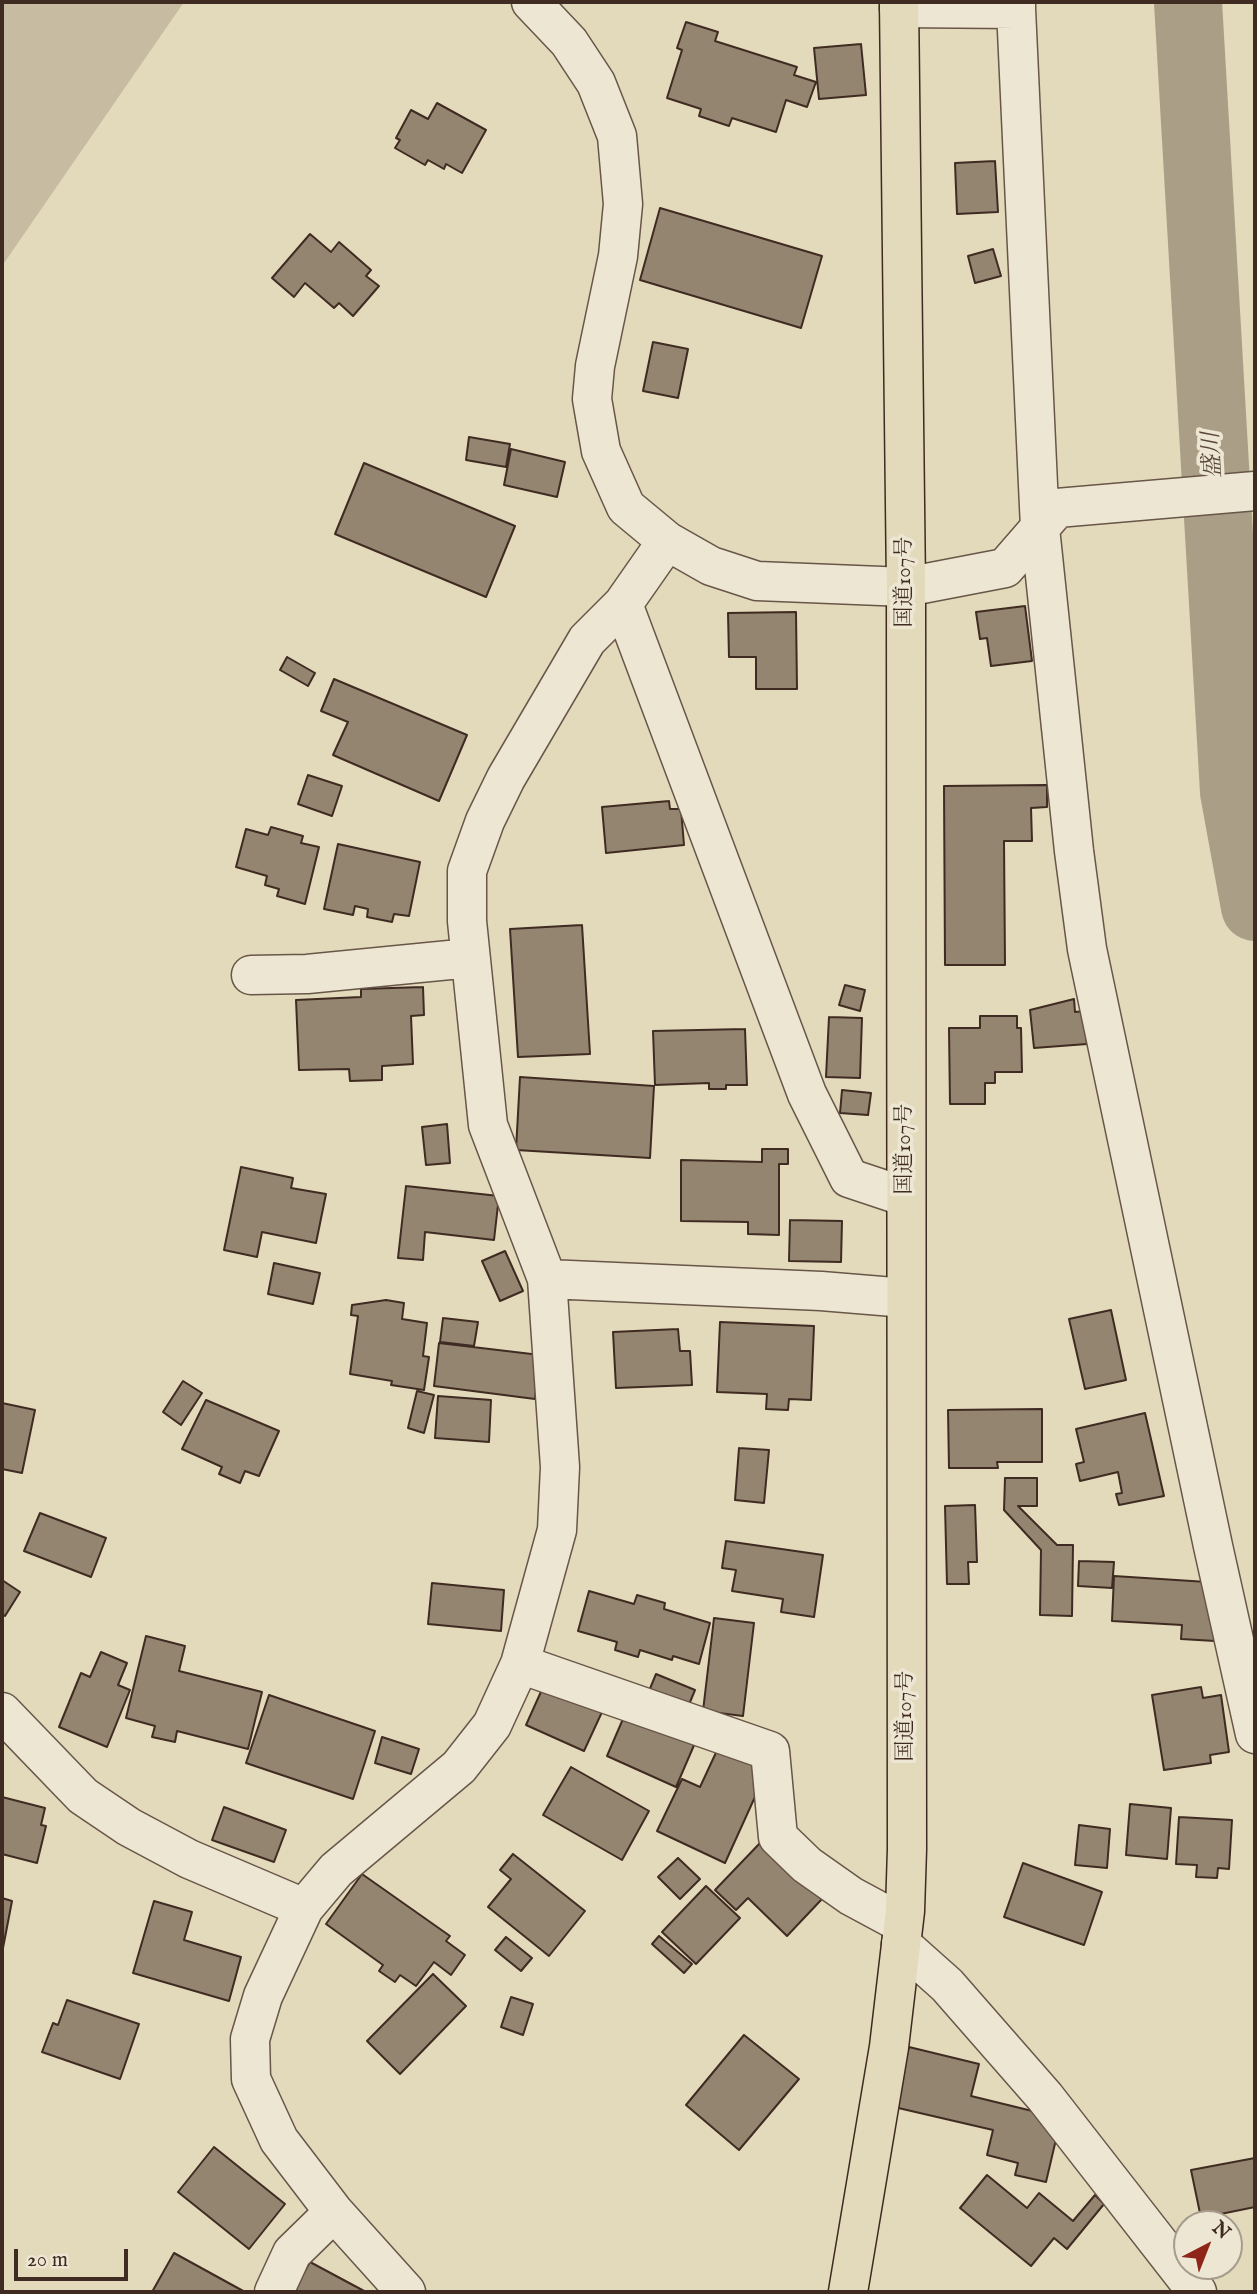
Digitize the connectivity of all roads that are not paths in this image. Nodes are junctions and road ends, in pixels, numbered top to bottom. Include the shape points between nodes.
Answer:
1 (531, 2) edge
2 (899, 5) edge
3 (1016, 5) edge
4 (1255, 491) edge
5 (1049, 518) junction
6 (667, 541) junction
7 (906, 587) junction
8 (623, 604) junction
9 (470, 958) junction
10 (251, 975) dead end
11 (906, 1197) junction
12 (547, 1279) junction
13 (906, 1297) junction
14 (520, 1664) junction
15 (2, 1712) edge
16 (1255, 1734) edge
17 (304, 1908) junction
18 (902, 1934) junction
19 (334, 2211) junction
20 (274, 2292) edge
21 (406, 2292) edge
22 (848, 2292) edge
23 (1197, 2292) edge

1 - 6 street via 569,42 596,83 617,136 623,204 593,399 601,451 626,506
2 - 3 street
2 - 7 highway, 国道107号
3 - 5 street
4 - 5 street
5 - 7 street via 1005,568
5 - 16 street via 1073,838 1087,949
6 - 7 street via 711,566 757,580
6 - 8 street
7 - 11 highway, 国道107号
8 - 9 street via 587,640 485,821 467,871
8 - 11 street via 807,1094 849,1178
9 - 10 street
9 - 12 street via 488,1125
11 - 13 highway, 国道107号
12 - 13 street
12 - 14 street via 560,1467 558,1530
13 - 18 highway, 国道107号 via 907,1849
14 - 17 street via 492,1725 459,1767 336,1870
14 - 18 street via 771,1751 778,1837 807,1865
15 - 17 street via 82,1796 128,1828
17 - 19 street via 253,2028 251,2078 279,2140
18 - 22 highway, 国道107号 via 890,2047
18 - 23 street via 1045,2097
19 - 20 street via 292,2253
19 - 21 street

